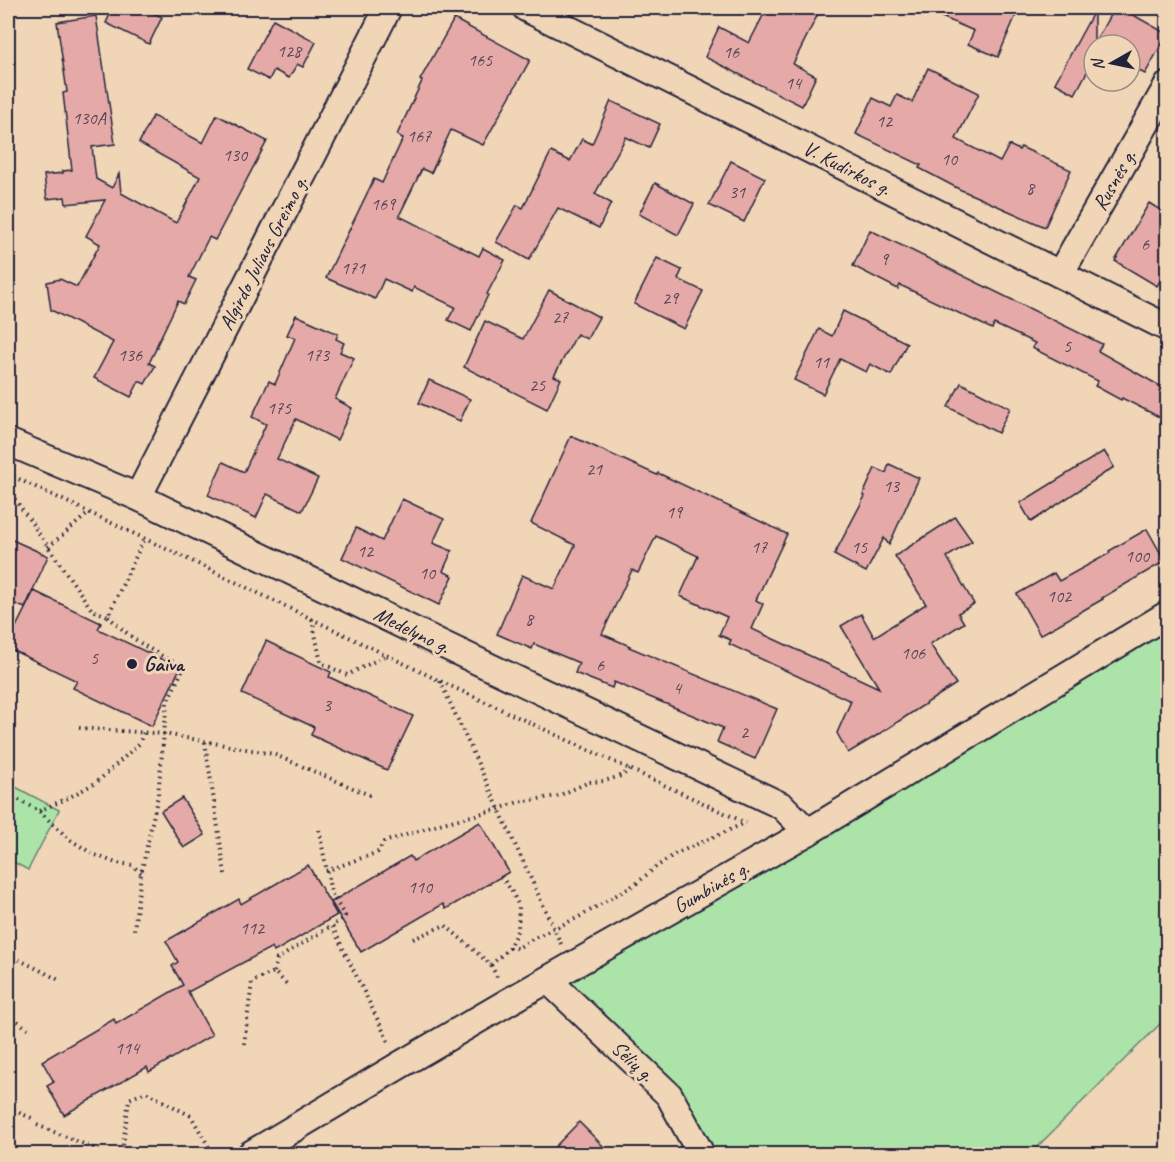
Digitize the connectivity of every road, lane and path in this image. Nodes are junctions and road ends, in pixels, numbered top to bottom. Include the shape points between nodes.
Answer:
1 (388, 8) edge
2 (526, 8) edge
3 (1167, 85) edge
4 (1060, 274) junction
5 (1167, 328) edge
6 (8, 442) edge
7 (8, 474) edge
8 (13, 477) junction
9 (8, 489) edge
10 (138, 497) junction
11 (89, 513) junction
12 (144, 539) junction
13 (48, 547) junction
14 (1167, 614) edge
15 (108, 616) junction
16 (312, 619) junction
17 (387, 655) junction
18 (440, 681) junction
19 (79, 728) dead end
20 (144, 732) junction
21 (165, 734) junction
22 (205, 742) junction
23 (631, 770) junction
24 (8, 794) edge
25 (374, 797) dead end
26 (499, 809) junction
27 (39, 811) junction
28 (319, 830) dead end
29 (808, 831) junction
30 (326, 871) junction
31 (141, 874) junction
32 (225, 874) dead end
33 (501, 876) dead end
34 (332, 926) junction
35 (134, 930) dead end
36 (554, 930) junction
37 (413, 939) dead end
38 (509, 948) junction
39 (8, 954) edge
40 (491, 965) junction
41 (571, 966) junction
42 (274, 972) junction
43 (548, 980) junction
44 (61, 981) dead end
45 (288, 985) dead end
46 (508, 1002) junction
47 (8, 1014) edge
48 (28, 1029) dead end
49 (244, 1044) dead end
50 (400, 1065) junction
51 (8, 1108) edge
52 (34, 1119) dead end
53 (37, 1125) dead end
54 (700, 1154) edge
55 (108, 1155) edge
56 (118, 1155) edge
57 (213, 1155) edge
58 (251, 1155) edge

1 - 10 street, Algirdo Juliaus Greimo g.
2 - 4 street, V. Kudirkos g.
3 - 4 street, Rusnės g.
4 - 5 street, V. Kudirkos g.
6 - 10 street, Medelyno g.
7 - 8 path
8 - 9 path
8 - 11 path
9 - 13 path
10 - 29 street, Medelyno g. via 782,806
11 - 12 path
11 - 13 path
12 - 15 path
12 - 16 path
13 - 15 path via 92,610
14 - 29 street, Gumbinės g.
15 - 21 path via 150,650 184,667 167,702
16 - 17 path
16 - 17 path via 321,663 333,670 347,675
17 - 18 path
18 - 23 path
18 - 26 path
19 - 20 path
20 - 21 path
20 - 27 path via 139,744 97,782
21 - 22 path
21 - 31 path via 158,795
22 - 25 path via 273,754
22 - 32 path
23 - 26 path via 558,796
23 - 36 path via 746,823 675,854 637,883
24 - 27 path
26 - 30 path via 384,842 378,852
26 - 36 path
27 - 31 path via 69,839 93,854 132,865
28 - 30 path
29 - 41 street, Gumbinės g.
30 - 34 path via 331,893 345,916
31 - 35 path
33 - 38 path via 519,906 518,929
34 - 42 path via 277,959
34 - 50 path
36 - 38 path via 518,948
36 - 41 path
37 - 40 path via 445,925
38 - 40 path
39 - 44 path
40 - 46 path
41 - 43 street, Gumbinės g.
42 - 45 path
42 - 49 path via 252,982
43 - 46 street, Gumbinės g.
43 - 54 street, Sėlių g. via 669,1095
46 - 50 street, Gumbinės g.
47 - 48 path
50 - 58 street, Gumbinės g.
51 - 52 path
53 - 55 path
56 - 57 path via 122,1153 129,1100 146,1092 191,1116

